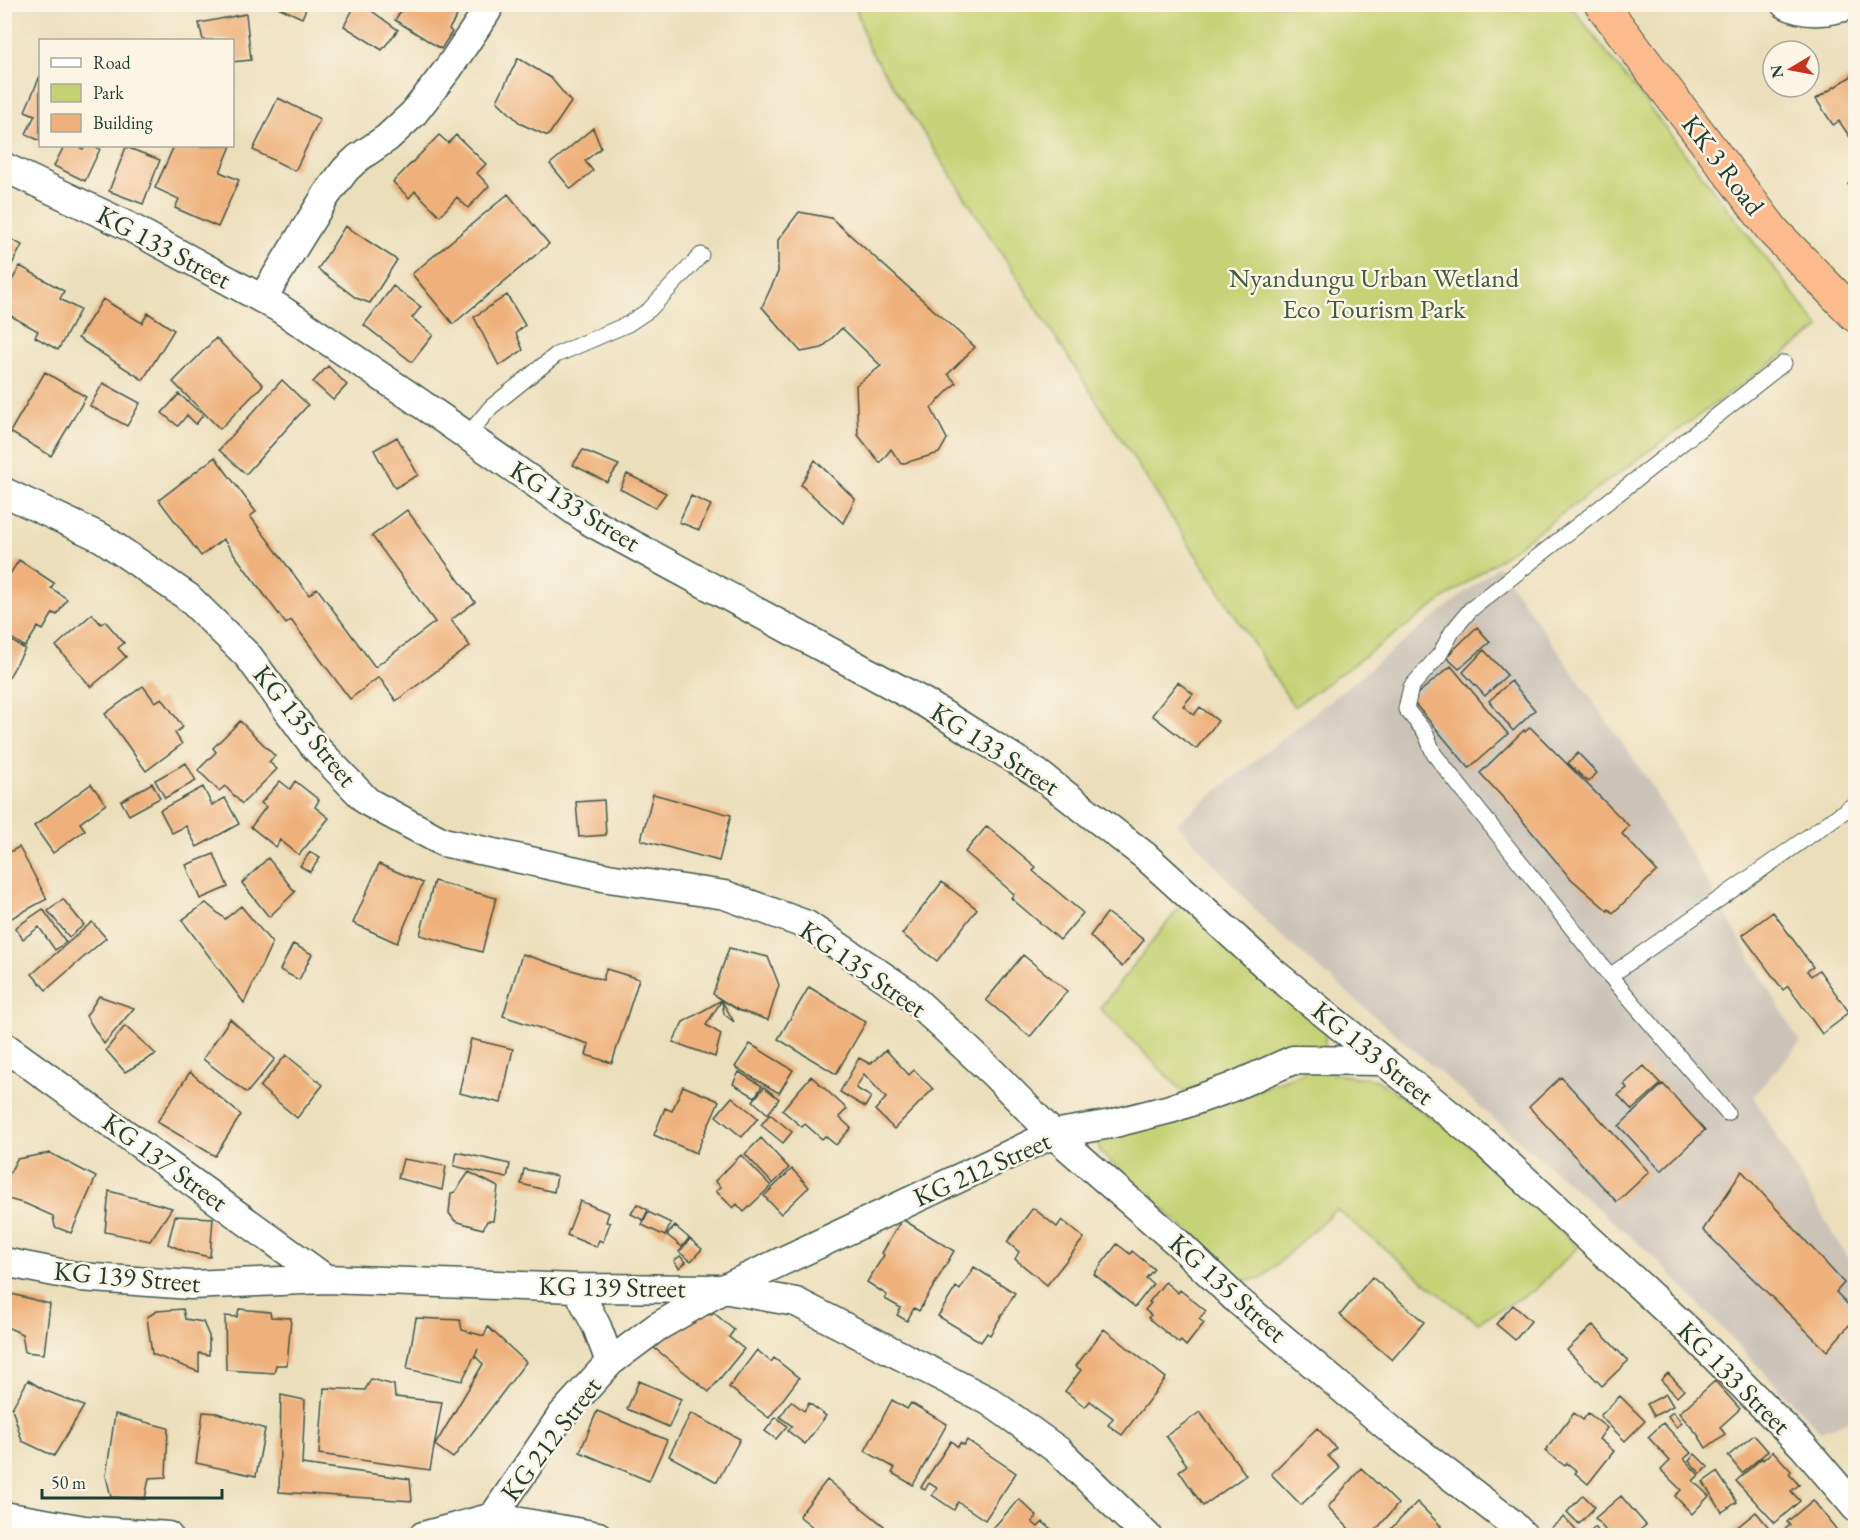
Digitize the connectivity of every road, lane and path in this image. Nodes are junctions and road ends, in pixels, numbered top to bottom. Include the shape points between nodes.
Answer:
1 (1601, 4) edge
2 (1785, 4) edge
3 (1855, 4) edge
4 (487, 11) dead end
5 (4, 167) edge
6 (701, 255) dead end
7 (262, 299) junction
8 (1856, 316) edge
9 (1784, 363) dead end
10 (467, 436) junction
11 (4, 492) edge
12 (1856, 803) edge
13 (1610, 976) junction
14 (4, 1046) edge
15 (1382, 1061) junction
16 (1727, 1113) dead end
17 (1053, 1134) junction
18 (4, 1262) edge
19 (326, 1279) junction
20 (577, 1288) junction
21 (723, 1289) junction
22 (610, 1362) junction
23 (1856, 1508) edge
24 (4, 1516) edge
25 (493, 1516) junction
26 (168, 1536) edge
27 (423, 1536) edge
28 (598, 1536) edge
29 (1147, 1536) edge
30 (1524, 1536) edge

1 - 8 highway, KK 3 Road via 1774,232
2 - 3 street via 1797,11 1834,10
4 - 7 street via 413,114 346,169
5 - 7 street, KG 133 Street via 126,225
6 - 10 lane via 649,310 628,324 556,355 491,407
7 - 10 street, KG 133 Street
9 - 13 lane via 1470,610 1411,687 1406,709 1425,732 1434,754
10 - 15 street, KG 133 Street via 591,522 925,704 1037,773 1144,855 1274,972
11 - 17 street, KG 135 Street via 102,538 188,597 249,657 314,746 368,802 443,842 608,878 725,895 807,925 905,991
12 - 13 lane
13 - 16 lane
14 - 19 street, KG 137 Street
15 - 17 street, KG 212 Street via 1293,1060 1170,1109 1111,1125
15 - 23 street, KG 133 Street via 1485,1143 1690,1332 1802,1445
17 - 21 street, KG 212 Street
17 - 30 street, KG 135 Street via 1236,1299
18 - 19 street, KG 139 Street via 80,1277 191,1285
19 - 20 street, KG 139 Street
20 - 21 street, KG 139 Street
20 - 22 street, KG 212 Street
21 - 22 street, KG 212 Street via 657,1327
21 - 29 street, KG 139 Street via 796,1302 989,1401 1059,1451
22 - 25 street, KG 212 Street via 562,1415
24 - 26 street via 85,1530
25 - 27 street
25 - 28 street

